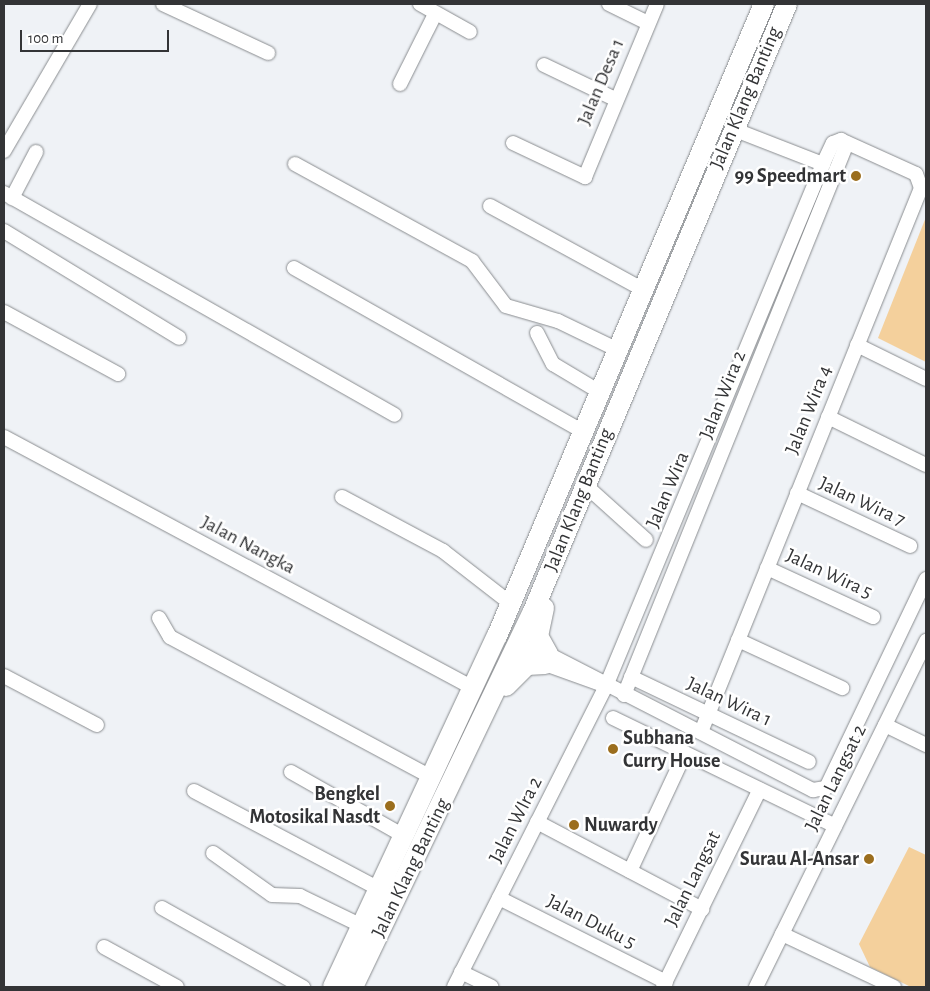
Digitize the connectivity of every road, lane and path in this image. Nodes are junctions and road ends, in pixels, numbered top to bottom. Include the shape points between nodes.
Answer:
1 (90, 4) edge
2 (163, 4) edge
3 (420, 4) edge
4 (609, 4) edge
5 (657, 4) edge
6 (759, 4) edge
7 (764, 4) edge
8 (779, 4) edge
9 (787, 4) edge
10 (185, 9) edge
11 (434, 16) junction
12 (648, 23) junction
13 (470, 32) dead end
14 (268, 53) dead end
15 (544, 66) dead end
16 (735, 77) junction
17 (756, 78) junction
18 (400, 84) dead end
19 (614, 99) junction
20 (733, 129) junction
21 (513, 143) dead end
22 (840, 143) junction
23 (4, 151) edge
24 (36, 152) dead end
25 (295, 164) dead end
26 (823, 164) junction
27 (8, 196) edge
28 (490, 206) dead end
29 (4, 231) edge
30 (294, 268) dead end
31 (644, 290) junction
32 (4, 312) edge
33 (537, 333) dead end
34 (179, 338) dead end
35 (857, 345) junction
36 (618, 350) junction
37 (118, 374) dead end
38 (926, 379) edge
39 (600, 392) junction
40 (394, 414) dead end
41 (828, 418) junction
42 (584, 432) junction
43 (4, 438) edge
44 (926, 465) edge
45 (586, 485) junction
46 (797, 494) junction
47 (342, 497) dead end
48 (576, 509) junction
49 (549, 518) junction
50 (646, 540) dead end
51 (910, 546) dead end
52 (767, 568) junction
53 (926, 578) edge
54 (511, 604) junction
55 (873, 617) dead end
56 (159, 618) dead end
57 (738, 640) junction
58 (518, 645) junction
59 (924, 649) edge
60 (546, 659) junction
61 (4, 676) edge
62 (631, 677) junction
63 (606, 686) junction
64 (473, 688) junction
65 (842, 688) dead end
66 (624, 695) junction
67 (708, 714) junction
68 (613, 718) dead end
69 (459, 723) junction
70 (97, 725) dead end
71 (885, 725) junction
72 (701, 732) junction
73 (926, 745) edge
74 (685, 753) junction
75 (465, 757) junction
76 (809, 762) dead end
77 (291, 772) dead end
78 (431, 777) junction
79 (760, 789) junction
80 (813, 790) junction
81 (194, 791) dead end
82 (803, 810) junction
83 (537, 822) junction
84 (835, 826) junction
85 (404, 836) junction
86 (213, 853) dead end
87 (630, 871) junction
88 (379, 888) junction
89 (499, 898) junction
90 (162, 908) dead end
91 (702, 909) junction
92 (362, 926) junction
93 (782, 934) junction
94 (104, 947) dead end
95 (461, 972) junction
96 (664, 985) edge
97 (177, 987) edge
98 (303, 987) edge
99 (333, 987) edge
100 (353, 987) edge
101 (454, 987) edge
102 (492, 987) edge
103 (756, 987) edge
104 (894, 987) edge

1 - 23 street
2 - 10 street
3 - 11 street
4 - 12 street
5 - 12 street, Jalan Desa 1
6 - 16 highway
7 - 16 highway, Jalan Klang Banting
8 - 17 highway
9 - 17 highway, Jalan Klang Banting
10 - 14 street
11 - 13 street
11 - 18 street
12 - 19 street, Jalan Desa 1
15 - 19 street
16 - 31 highway, Jalan Klang Banting
17 - 20 highway, Jalan Klang Banting
19 - 21 street, Jalan Desa 1 via 585,177
20 - 26 street
20 - 45 highway, Jalan Klang Banting
22 - 26 street, Jalan Wira
22 - 35 street, Jalan Wira 4 via 916,174 921,183
22 - 62 street, Jalan Wira 2
24 - 27 street
25 - 36 street via 472,261 506,306 558,321
26 - 63 street, Jalan Wira
27 - 40 street
28 - 31 street
29 - 34 street
30 - 42 street
31 - 36 highway, Jalan Klang Banting
32 - 37 street
33 - 39 street via 553,364
35 - 38 street
35 - 41 street, Jalan Wira 4
36 - 39 highway, Jalan Klang Banting
39 - 42 highway, Jalan Klang Banting
41 - 44 street
41 - 46 street, Jalan Wira 4
42 - 49 highway, Jalan Klang Banting
43 - 64 street, Jalan Nangka
45 - 48 highway, Jalan Klang Banting
45 - 50 street
46 - 51 street, Jalan Wira 7
46 - 52 street, Jalan Wira 4
47 - 54 street via 443,551
48 - 58 highway, Jalan Klang Banting
48 - 60 highway via 538,626
49 - 54 highway, Jalan Klang Banting
49 - 58 highway via 512,627
52 - 55 street, Jalan Wira 5
52 - 57 street, Jalan Wira 4
53 - 80 street via 826,788
54 - 64 highway, Jalan Klang Banting
56 - 78 street via 170,637
57 - 65 street
57 - 67 street, Jalan Wira 4
58 - 60 street
58 - 69 highway via 500,650
58 - 75 highway, Jalan Klang Banting
59 - 71 street, Jalan Langsat 2
60 - 63 street
60 - 75 highway via 516,672
61 - 70 street
62 - 66 street, Jalan Wira 2
62 - 67 street, Jalan Wira 1
63 - 66 street
63 - 83 street, Jalan WIra 2
64 - 69 highway, Jalan Klang Banting
66 - 72 street
67 - 72 street, Jalan Wira 4
67 - 76 street, Jalan Wira 1
68 - 74 street
69 - 78 highway, Jalan Klang Banting
71 - 73 street
71 - 84 street, Jalan Langsat 2
72 - 80 street
74 - 79 street
74 - 87 street
75 - 100 highway, Jalan Klang Banting
77 - 85 street
78 - 85 highway, Jalan Klang Banting
79 - 82 street
79 - 91 street, Jalan Langsat
80 - 82 street
81 - 88 street
82 - 84 street
83 - 87 street
83 - 89 street, Jalan WIra 2
84 - 93 street, Jalan Langsat 2
85 - 88 highway, Jalan Klang Banting
86 - 92 street via 272,895 300,896
87 - 91 street
88 - 92 highway, Jalan Klang Banting
89 - 95 street, Jalan WIra 2
89 - 96 street, Jalan Duku 5
90 - 98 street
91 - 96 street, Jalan Langsat
92 - 99 highway, Jalan Klang Banting
93 - 103 street, Jalan Langsat 2
93 - 104 street
94 - 97 street
95 - 101 street, Jalan WIra 2
95 - 102 street

